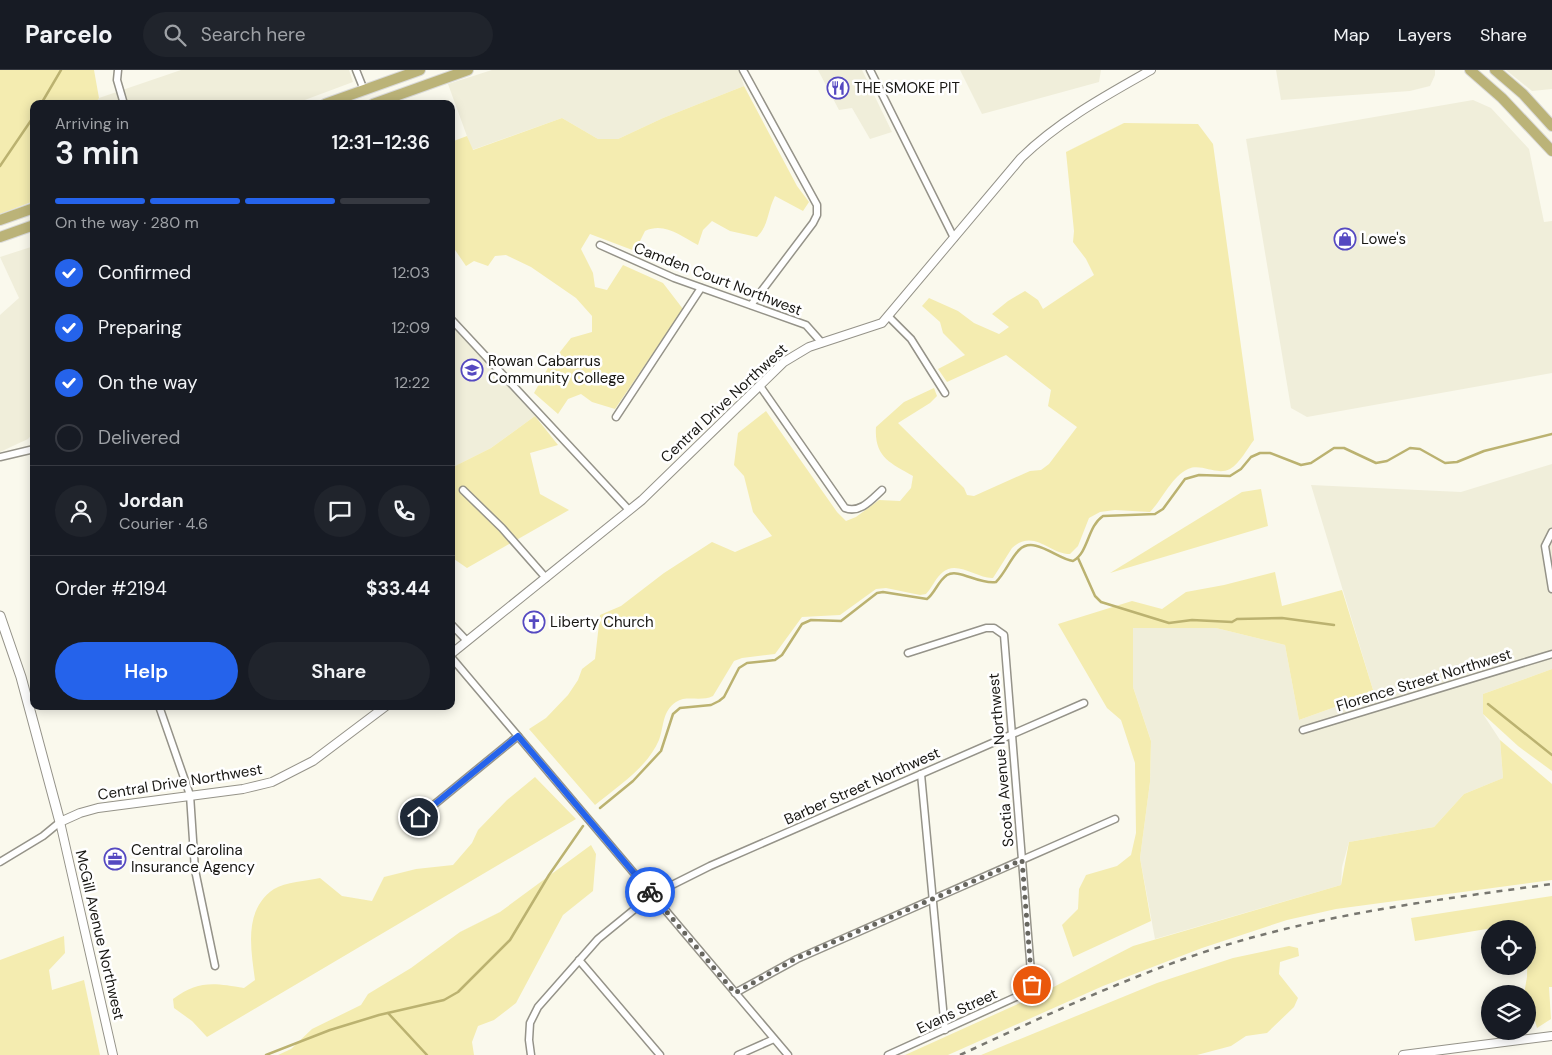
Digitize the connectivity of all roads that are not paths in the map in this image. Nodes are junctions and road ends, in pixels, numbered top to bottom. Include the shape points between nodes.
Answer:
1 (118, 70) edge
2 (356, 70) edge
3 (420, 70) edge
4 (468, 70) edge
5 (743, 70) edge
6 (870, 70) edge
7 (1151, 70) edge
8 (1470, 70) edge
9 (1495, 70) edge
10 (364, 90) junction
11 (123, 100) edge
12 (336, 100) edge
13 (384, 100) edge
14 (1552, 126) edge
15 (1552, 151) edge
16 (30, 209) edge
17 (2, 219) edge
18 (30, 223) edge
19 (30, 226) edge
20 (14, 232) junction
21 (0, 237) edge
22 (954, 238) junction
23 (600, 245) dead end
24 (701, 288) junction
25 (751, 305) junction
26 (888, 316) junction
27 (455, 323) edge
28 (822, 343) junction
29 (760, 386) junction
30 (945, 393) dead end
31 (616, 417) dead end
32 (30, 450) edge
33 (0, 457) edge
34 (463, 490) dead end
35 (882, 490) dead end
36 (630, 510) junction
37 (1552, 532) edge
38 (546, 578) junction
39 (1552, 590) edge
40 (0, 616) edge
41 (455, 628) edge
42 (467, 641) junction
43 (455, 652) edge
44 (908, 654) dead end
45 (1552, 654) edge
46 (455, 660) edge
47 (1084, 703) dead end
48 (160, 710) edge
49 (380, 710) edge
50 (1303, 730) dead end
51 (1012, 733) junction
52 (518, 736) junction
53 (921, 774) junction
54 (190, 795) junction
55 (419, 817) dead end
56 (1115, 819) dead end
57 (60, 822) junction
58 (1022, 860) junction
59 (0, 862) edge
60 (652, 895) junction
61 (933, 900) junction
62 (579, 960) junction
63 (214, 966) dead end
64 (1032, 985) joint
65 (735, 993) junction
66 (945, 1030) junction
67 (1552, 1036) edge
68 (774, 1038) junction
69 (113, 1055) edge
70 (531, 1055) edge
71 (660, 1055) edge
72 (738, 1055) edge
73 (788, 1055) edge
74 (888, 1055) edge
75 (1403, 1055) edge

1 - 11 street via 117,80
2 - 10 street
3 - 10 highway
4 - 13 highway
5 - 25 street via 814,196 817,215
6 - 22 street
7 - 22 street, Central Drive Northwest via 1059,125 1040,140
8 - 15 highway via 1502,98
9 - 14 highway via 1523,94
10 - 12 highway
16 - 17 highway
18 - 20 highway
19 - 20 highway
20 - 21 highway
22 - 26 street, Central Drive Northwest
23 - 24 street, Camden Court Northwest
24 - 25 street, Camden Court Northwest
24 - 31 street
25 - 28 street, Camden Court Northwest via 806,326
26 - 28 street, Central Drive Northwest via 882,323
26 - 30 street via 911,339
27 - 36 street
28 - 29 street, Central Drive Northwest via 797,352
29 - 35 street via 846,508 858,509
29 - 36 street, Central Drive Northwest
32 - 33 street
34 - 38 street
36 - 38 street, Central Drive Northwest
37 - 39 street via 1547,539 1546,556
38 - 42 street, Central Drive Northwest
40 - 57 main road via 21,677
41 - 42 street
42 - 43 street, Central Drive Northwest
44 - 51 street, Scotia Avenue Northwest via 986,628 999,630 1004,635
45 - 50 street, Florence Street Northwest
46 - 52 street
47 - 51 street, Barber Street Northwest
48 - 54 street
49 - 54 street, Central Drive Northwest via 313,761 283,778 244,789
51 - 53 street, Barber Street Northwest
51 - 58 street, Scotia Avenue Northwest
52 - 55 street
52 - 60 street
53 - 60 street, Barber Street Northwest via 677,881
53 - 61 street
54 - 57 street, Central Drive Northwest via 98,808
54 - 63 street via 195,870
56 - 58 street
57 - 59 street, Central Drive Northwest
57 - 69 street, McGill Avenue Northwest
58 - 61 street
58 - 64 street, Scotia Avenue Northwest
60 - 62 street, Barber Street Northwest via 598,939
60 - 65 street
61 - 65 street via 797,958
61 - 66 street
62 - 70 street, Barber Street Northwest via 538,1007 530,1023 528,1040
62 - 71 street
64 - 66 street, Evans Street via 1027,992
65 - 68 street
66 - 74 street, Evans Street
67 - 75 street
68 - 72 street
68 - 73 street

